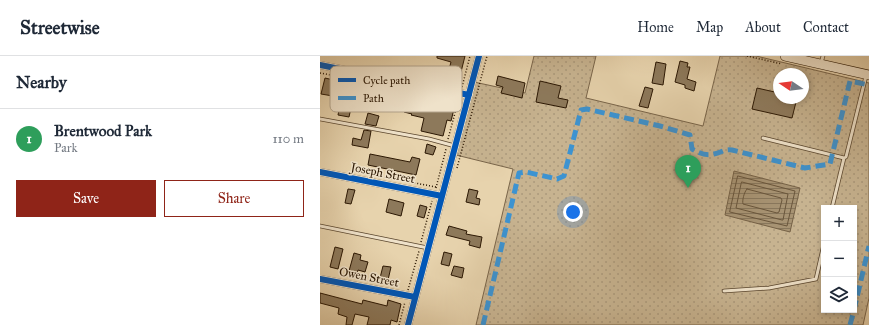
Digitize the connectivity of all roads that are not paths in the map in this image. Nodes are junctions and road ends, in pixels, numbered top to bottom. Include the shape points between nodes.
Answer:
1 (479, 56) edge
2 (785, 56) edge
3 (822, 60) edge
4 (320, 65) edge
5 (330, 67) edge
6 (868, 75) edge
7 (462, 93) edge
8 (469, 94) junction
9 (320, 119) edge
10 (763, 138) dead end
11 (455, 146) junction
12 (844, 158) junction
13 (320, 172) edge
14 (442, 196) junction
15 (833, 205) edge
16 (320, 226) edge
17 (428, 248) junction
18 (821, 257) edge
19 (320, 279) edge
20 (724, 291) dead end
21 (415, 297) junction
22 (408, 325) edge

1 - 8 street
2 - 3 street
3 - 6 street
4 - 5 street
6 - 12 lane
7 - 8 street
8 - 11 street
9 - 11 lane
10 - 12 lane
11 - 14 street
12 - 15 lane
13 - 14 street, Joseph Street
14 - 17 street
16 - 17 lane
17 - 21 street
18 - 20 lane via 816,278 769,288
19 - 21 street, Owen Street
21 - 22 street

